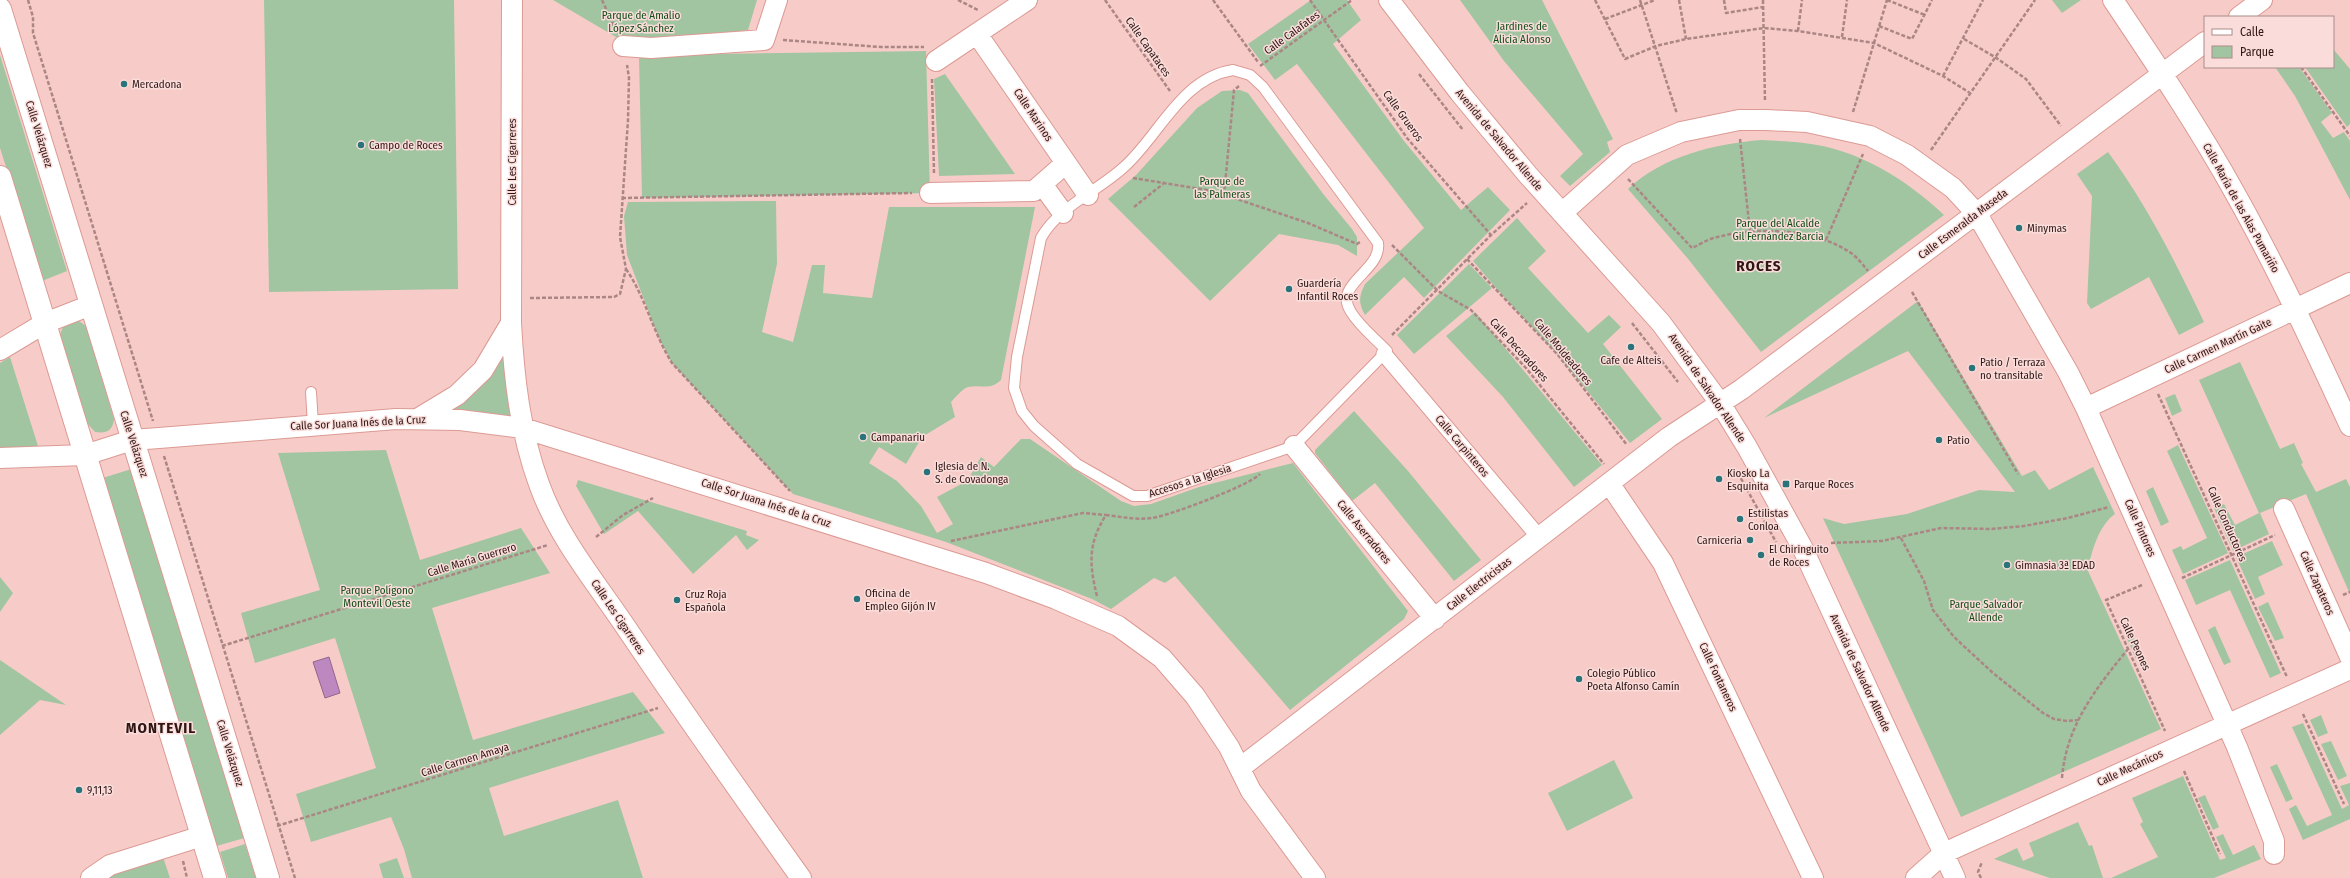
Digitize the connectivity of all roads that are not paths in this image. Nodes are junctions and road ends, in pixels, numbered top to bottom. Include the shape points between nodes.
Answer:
1 (512, 0) edge
2 (777, 0) edge
3 (1027, 0) edge
4 (1389, 0) edge
5 (2113, 0) edge
6 (2262, 0) edge
7 (0, 9) edge
8 (2240, 16) edge
9 (978, 34) junction
10 (2204, 43) edge
11 (623, 46) road end
12 (936, 61) road end
13 (2162, 73) junction
14 (1066, 164) junction
15 (0, 178) edge
16 (1042, 184) junction
17 (932, 192) road end
18 (1088, 195) junction
19 (1063, 213) junction
20 (1562, 213) junction
21 (1977, 214) junction
22 (2350, 283) edge
23 (91, 305) junction
24 (2296, 308) junction
25 (45, 323) junction
26 (511, 324) junction
27 (1382, 348) junction
28 (0, 350) edge
29 (311, 392) dead end
30 (1720, 403) junction
31 (2086, 408) junction
32 (419, 418) junction
33 (312, 425) junction
34 (2350, 426) edge
35 (523, 428) junction
36 (132, 440) junction
37 (1294, 446) junction
38 (85, 454) junction
39 (0, 458) edge
40 (1612, 481) junction
41 (2284, 509) dead end
42 (1539, 537) junction
43 (1435, 618) junction
44 (2350, 656) edge
45 (2350, 669) edge
46 (2227, 726) junction
47 (1240, 768) junction
48 (202, 836) junction
49 (1944, 853) junction
50 (2274, 854) dead end
51 (91, 878) edge
52 (215, 878) edge
53 (268, 878) edge
54 (801, 878) edge
55 (1315, 878) edge
56 (1813, 878) edge
57 (1916, 878) edge
58 (1955, 878) edge

1 - 26 street, Calle Les Cigarreres
2 - 11 street via 764,40 651,48
3 - 9 street
4 - 20 street, Avenida de Salvador Allende via 1460,94
5 - 13 street, Calle María de las Alas Pumariño
6 - 8 street
7 - 23 street, Calle Velázquez
9 - 12 street
9 - 14 street, Calle Marinos
10 - 13 street, Calle Esmeralda Maseda
13 - 21 street, Calle Esmeralda Maseda
13 - 24 street, Calle María de las Alas Pumariño via 2236,195
14 - 16 street
14 - 18 street, Calle Marinos
15 - 25 street
16 - 17 street via 1034,191
16 - 19 street
18 - 19 lane, Accesos a la Iglesia
18 - 27 lane, Accesos a la Iglesia via 1124,167 1178,103 1206,80 1233,70 1250,75 1263,87 1378,243 1379,252 1375,262 1354,282 1347,301 1350,312
19 - 37 lane, Accesos a la Iglesia via 1049,224 1041,238 1017,357 1014,388 1022,411 1034,426 1077,464 1133,496 1147,496
20 - 21 street, Calle Pintores via 1627,155 1681,132 1746,120 1807,122 1870,136 1907,155 1953,188
20 - 30 street, Avenida de Salvador Allende via 1661,323
21 - 30 street, Calle Esmeralda Maseda
21 - 31 street, Calle Pintores
22 - 24 street, Calle Carmen Martín Gaite
23 - 25 street
23 - 36 street, Calle Velázquez
24 - 31 street, Calle Carmen Martín Gaite
24 - 34 street, Calle María de las Alas Pumariño
25 - 28 street
25 - 38 street
26 - 32 street via 483,370 457,395
26 - 35 street, Calle Les Cigarreres via 514,375
27 - 37 lane
27 - 42 street, Calle Carpinteros
29 - 33 lane
30 - 40 street, Calle Electricistas
30 - 49 street, Avenida de Salvador Allende via 1802,546
31 - 46 street, Calle Pintores
32 - 33 street, Calle Sor Juana Inés de la Cruz
32 - 35 street, Calle Sor Juana Inés de la Cruz
33 - 36 street, Calle Sor Juana Inés de la Cruz
35 - 47 street, Calle Sor Juana Inés de la Cruz via 986,574 1056,599 1118,626 1162,658 1195,696
35 - 54 street, Calle Les Cigarreres via 539,484 566,539 676,702
36 - 38 street, Calle Sor Juana Inés de la Cruz
36 - 53 street, Calle Velázquez
37 - 43 street, Calle Aserradores
38 - 39 street, Calle Sor Juana Inés de la Cruz
38 - 48 street
40 - 42 street, Calle Electricistas
40 - 56 street, Calle Fontaneros via 1663,563
41 - 44 street, Calle Zapateros
42 - 43 street, Calle Electricistas
43 - 47 street, Calle Electricistas
45 - 46 street, Calle Mecánicos
46 - 49 street, Calle Mecánicos
46 - 50 street, Calle Pintores via 2274,841
47 - 55 street, Calle Sor Juana Inés de la Cruz via 1251,792
48 - 51 street via 180,850 110,865
48 - 52 street
49 - 57 street, Calle Mecánicos
49 - 58 street, Avenida de Salvador Allende

